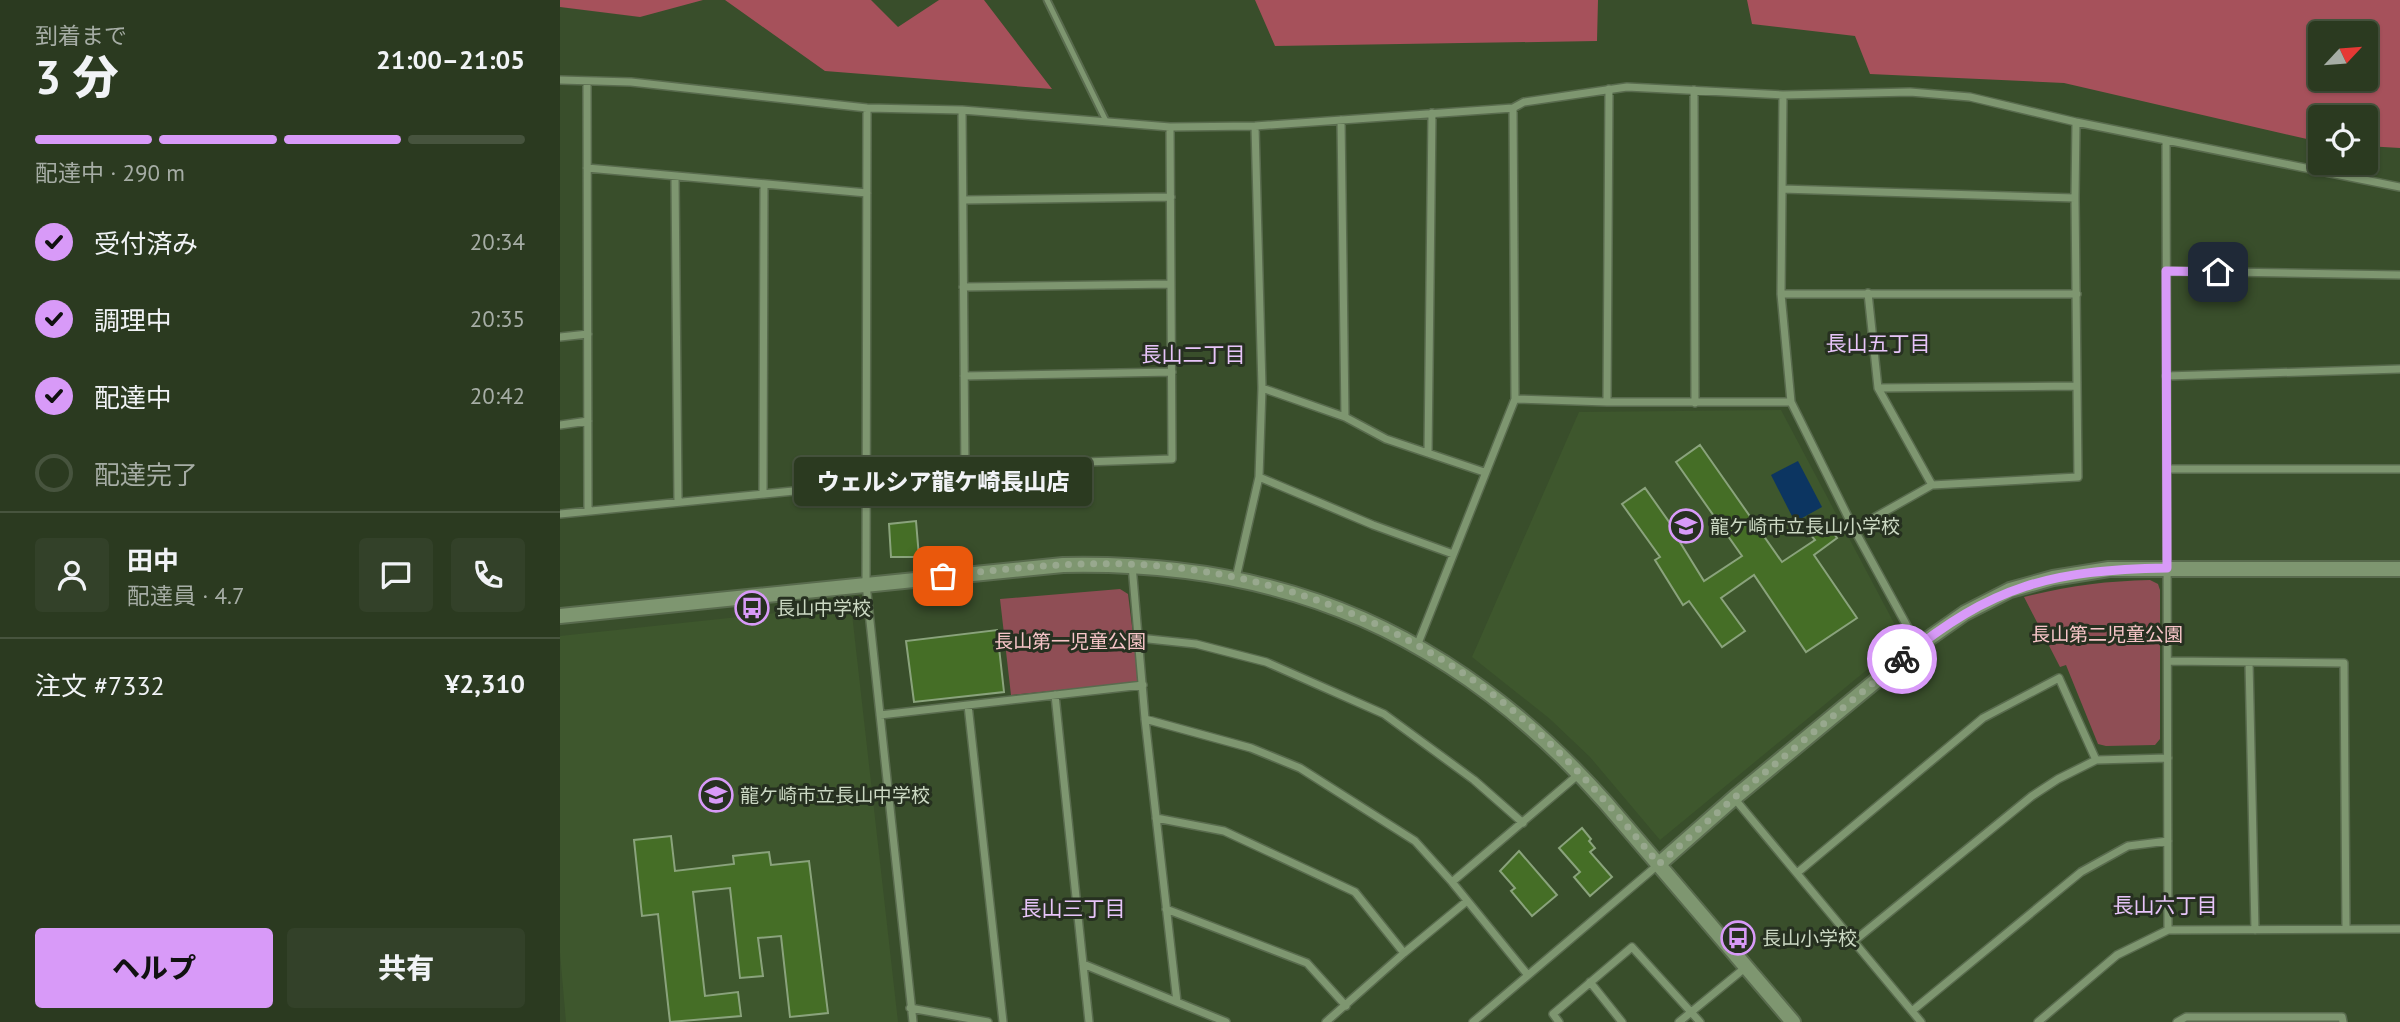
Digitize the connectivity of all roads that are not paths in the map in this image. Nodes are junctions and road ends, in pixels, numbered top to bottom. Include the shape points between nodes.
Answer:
1 (1047, 0) edge
2 (560, 80) edge
3 (587, 81) junction
4 (1609, 89) junction
5 (1694, 90) junction
6 (1783, 95) junction
7 (867, 108) junction
8 (1513, 108) junction
9 (962, 110) junction
10 (1432, 113) junction
11 (1341, 120) junction
12 (1107, 121) junction
13 (2076, 122) junction
14 (1255, 126) junction
15 (1170, 127) junction
16 (2166, 140) junction
17 (587, 168) junction
18 (675, 176) junction
19 (764, 184) junction
20 (2400, 187) edge
21 (1782, 190) junction
22 (867, 193) junction
23 (1171, 197) junction
24 (2075, 198) junction
25 (962, 200) junction
26 (2166, 271) junction
27 (2400, 275) edge
28 (1171, 284) junction
29 (963, 287) junction
30 (1868, 293) junction
31 (1781, 294) junction
32 (2077, 294) junction
33 (588, 334) junction
34 (560, 337) edge
35 (2400, 369) edge
36 (1172, 372) junction
37 (964, 376) junction
38 (2166, 376) junction
39 (2076, 386) junction
40 (1262, 388) junction
41 (1878, 388) junction
42 (1515, 399) junction
43 (1607, 402) junction
44 (1791, 402) junction
45 (1695, 403) junction
46 (1345, 417) junction
47 (588, 421) junction
48 (560, 425) edge
49 (1428, 453) junction
50 (2167, 469) junction
51 (2400, 469) edge
52 (965, 472) junction
53 (1484, 472) junction
54 (1259, 477) junction
55 (865, 484) junction
56 (1932, 485) junction
57 (764, 494) junction
58 (678, 502) junction
59 (588, 511) junction
60 (560, 514) edge
61 (1854, 529) junction
62 (1453, 554) junction
63 (1132, 565) junction
64 (2167, 568) junction
65 (2400, 569) edge
66 (1236, 578) junction
67 (866, 584) junction
68 (560, 616) edge
69 (1139, 638) junction
70 (1417, 646) junction
71 (1918, 646) junction
72 (2168, 661) junction
73 (2249, 662) junction
74 (1143, 685) junction
75 (1055, 695) junction
76 (968, 705) junction
77 (880, 715) junction
78 (1145, 719) junction
79 (2168, 758) junction
80 (2096, 760) junction
81 (1580, 773) junction
82 (1734, 798) junction
83 (1156, 818) junction
84 (1523, 823) junction
85 (2168, 841) junction
86 (1659, 864) junction
87 (1797, 873) junction
88 (1452, 882) junction
89 (1467, 901) junction
90 (1166, 909) junction
91 (2346, 929) junction
92 (2400, 929) edge
93 (2168, 930) junction
94 (2255, 930) junction
95 (1854, 941) junction
96 (1404, 953) junction
97 (1083, 964) junction
98 (1746, 967) junction
99 (1527, 974) junction
100 (1590, 982) junction
101 (1177, 1002) junction
102 (1346, 1006) junction
103 (910, 1008) junction
104 (1912, 1011) junction
105 (1692, 1012) junction
106 (1478, 1020) edge
107 (2252, 1020) edge
108 (913, 1022) edge
109 (988, 1022) edge
110 (1003, 1022) edge
111 (1089, 1022) edge
112 (1226, 1022) edge
113 (1326, 1022) edge
114 (1559, 1022) edge
115 (1622, 1022) edge
116 (1679, 1022) edge
117 (1700, 1022) edge
118 (1793, 1022) edge
119 (1921, 1022) edge
120 (2038, 1022) edge
121 (2177, 1022) edge
122 (2343, 1022) edge

1 - 12 lane
2 - 3 street
3 - 7 street
3 - 17 street
4 - 5 street
4 - 8 street via 1524,102
4 - 43 street
5 - 6 street
5 - 45 street
6 - 13 street via 1910,92 1970,97
6 - 21 street
7 - 9 street
7 - 22 street
8 - 10 street
8 - 42 street
9 - 12 street
9 - 25 street
10 - 11 street
10 - 49 street
11 - 14 street
11 - 46 street
12 - 15 street
13 - 16 street
13 - 24 street
14 - 15 street
14 - 40 street
15 - 23 street
16 - 20 street
16 - 26 street
17 - 18 street
17 - 33 street
18 - 19 street
18 - 58 street
19 - 22 street
19 - 57 street
21 - 24 street
21 - 31 street
22 - 55 street
23 - 25 street
23 - 28 street
24 - 32 street
25 - 29 street
26 - 27 street
26 - 38 street
28 - 29 street
28 - 36 street
29 - 37 street
30 - 31 street
30 - 32 street
30 - 41 street
31 - 44 street
32 - 39 street
33 - 34 street
33 - 47 street
35 - 38 street
36 - 37 street
36 - 52 street via 1172,459
37 - 52 street
38 - 50 street
39 - 41 street
39 - 56 street via 2078,477
40 - 46 street
40 - 54 street
41 - 56 street
42 - 43 street
42 - 53 street
43 - 45 street
44 - 45 street
44 - 61 street
46 - 49 street via 1386,439
47 - 48 street
47 - 59 street
49 - 53 street
50 - 51 street
50 - 64 street
52 - 55 street
53 - 62 street
54 - 62 street
54 - 66 street
55 - 57 street
55 - 67 street
56 - 61 street
57 - 58 street
58 - 59 street
59 - 60 street
61 - 71 street
62 - 70 street
63 - 66 street
63 - 67 street via 1021,568
63 - 69 street
64 - 65 street
64 - 71 street via 2079,572 2032,583 1965,613
64 - 72 street
66 - 70 street via 1297,593
67 - 68 street
67 - 77 street
69 - 74 street
69 - 84 street via 1196,644 1266,662 1384,714 1474,780
70 - 81 street via 1487,690
71 - 82 street
72 - 73 street
72 - 79 street
73 - 91 street via 2343,663
73 - 94 street
74 - 75 street
74 - 78 street
75 - 76 street
75 - 97 street
76 - 77 street
76 - 110 street
77 - 103 street
78 - 83 street
78 - 88 street via 1251,748 1300,768 1415,841
79 - 80 street
79 - 85 street
80 - 87 street via 2059,678 1983,718
80 - 95 street via 2032,796
81 - 84 street
81 - 86 street
82 - 86 street
82 - 87 street
83 - 90 street
83 - 96 street via 1224,831 1355,891
84 - 88 street
85 - 93 street
85 - 104 street via 2128,846 2081,872
86 - 98 street
86 - 99 street
87 - 95 street
88 - 89 street
89 - 96 street
89 - 99 street
90 - 101 street
90 - 102 street via 1307,962
91 - 92 street
91 - 94 street
93 - 94 street
93 - 120 street via 2117,955
95 - 104 street
96 - 102 street
97 - 101 street
97 - 111 street
98 - 105 street
98 - 118 street
99 - 106 street
100 - 105 street via 1632,947
100 - 114 street via 1553,1014
100 - 115 street
101 - 112 street
102 - 113 street
103 - 108 street
103 - 109 street
104 - 119 street
105 - 116 street
105 - 117 street
107 - 121 street via 2186,1017
107 - 122 street via 2342,1017

